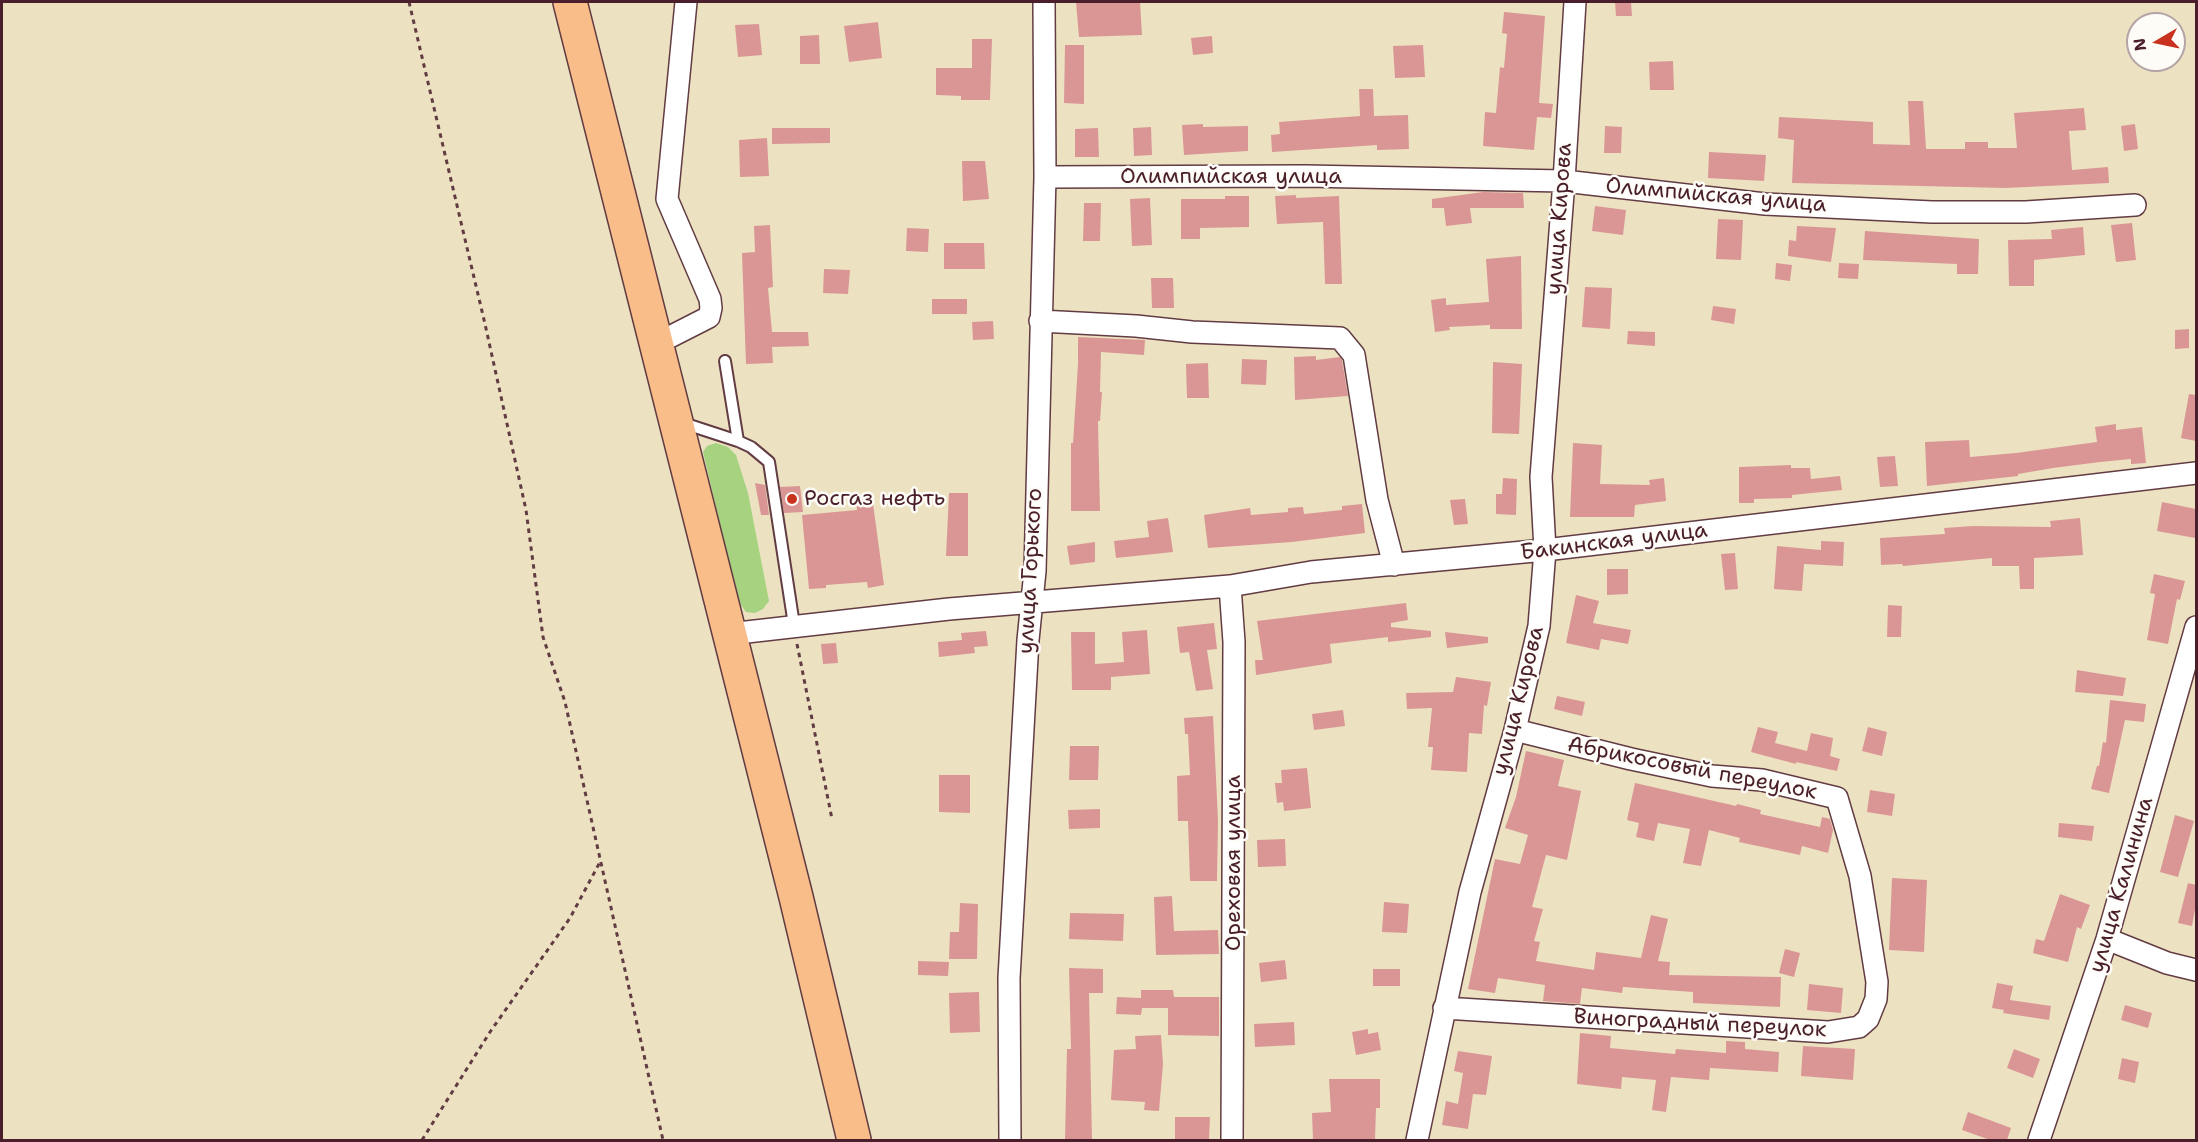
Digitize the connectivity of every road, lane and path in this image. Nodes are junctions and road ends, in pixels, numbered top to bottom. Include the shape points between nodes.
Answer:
1 (409, 2) edge
2 (570, 2) edge
3 (686, 2) edge
4 (1044, 2) edge
5 (1575, 2) edge
6 (1045, 177) junction
7 (1564, 181) junction
8 (2135, 205) dead end
9 (1040, 321) junction
10 (656, 344) junction
11 (725, 361) dead end
12 (674, 418) junction
13 (738, 441) junction
14 (2196, 473) edge
15 (1545, 550) junction
16 (1394, 565) junction
17 (1230, 586) junction
18 (1030, 603) junction
19 (794, 625) junction
20 (2196, 627) edge
21 (729, 634) junction
22 (1515, 730) junction
23 (832, 819) dead end
24 (600, 862) junction
25 (1871, 935) joint
26 (2107, 939) junction
27 (2196, 970) edge
28 (1444, 1008) junction
29 (422, 1140) edge
30 (663, 1140) edge
31 (854, 1140) edge
32 (1010, 1140) edge
33 (1232, 1140) edge
34 (1417, 1140) edge
35 (2039, 1140) edge

1 - 24 path via 526,510 543,637 565,702
2 - 10 highway
3 - 10 street via 667,199 711,308 710,317
4 - 6 street, улица Горького
5 - 7 street, улица Кирова
6 - 7 street, Олимпийская улица via 1305,176
6 - 9 street, улица Горького
7 - 8 street, Олимпийская улица via 1765,204 1932,212 2026,212
7 - 15 street, улица Кирова via 1541,477
9 - 16 street via 1340,338 1354,355 1377,500
9 - 18 street, улица Горького via 1035,571
10 - 12 highway
11 - 13 lane
12 - 13 lane
12 - 21 highway
13 - 19 lane via 769,462
14 - 15 street, Бакинская улица
15 - 16 street, Бакинская улица
15 - 22 street, улица Кирова via 1539,626
16 - 17 street, Бакинская улица via 1311,572
17 - 18 street, Бакинская улица
17 - 33 street, Ореховая улица via 1234,642
18 - 19 street, Бакинская улица
18 - 32 street, улица Горького via 1009,978
19 - 21 street, Бакинская улица
19 - 23 path
20 - 26 street, улица Калинина
21 - 31 highway
22 - 25 street, Абрикосовый переулок via 1654,764 1712,776 1762,780 1837,798 1860,876
22 - 28 street, улица Кирова via 1470,892
24 - 29 path via 570,918 490,1032
24 - 30 path
25 - 28 street, Виноградный переулок via 1876,999 1860,1027 1841,1031
26 - 27 street
26 - 35 street, улица Калинина
28 - 34 street, улица Кирова

